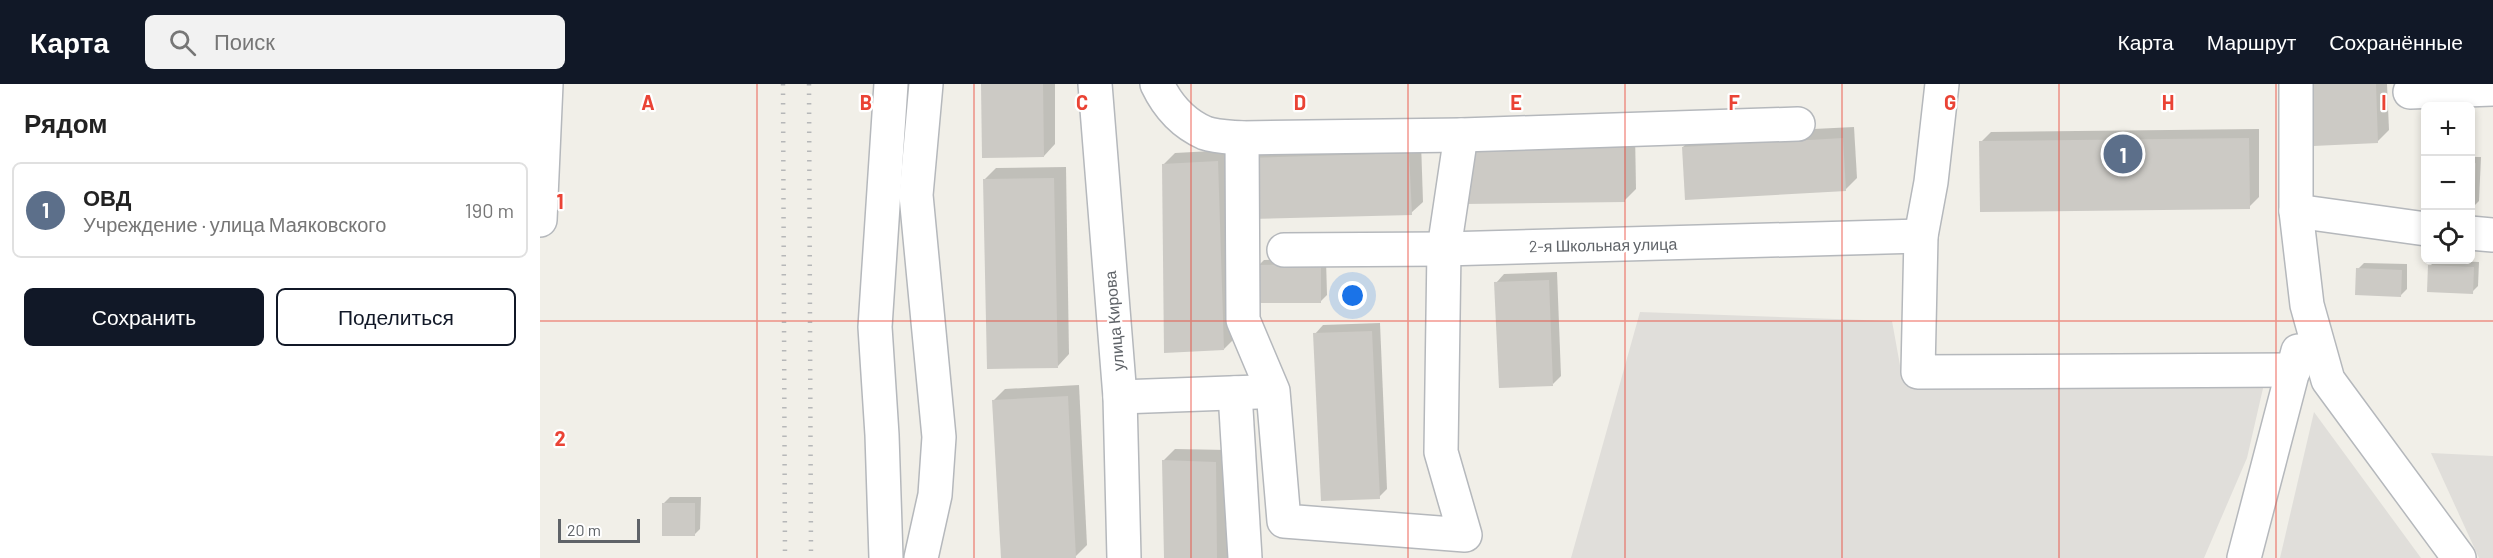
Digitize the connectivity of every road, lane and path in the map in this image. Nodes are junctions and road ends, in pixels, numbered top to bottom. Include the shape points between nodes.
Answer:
1 (546, 84) edge
2 (891, 84) edge
3 (926, 84) edge
4 (1095, 84) edge
5 (1156, 84) edge
6 (1942, 84) edge
7 (2296, 84) edge
8 (2493, 89) edge
9 (2410, 92) dead end
10 (1798, 124) dead end
11 (1461, 135) junction
12 (1242, 138) junction
13 (2296, 211) junction
14 (540, 220) edge
15 (2421, 229) edge
16 (2475, 233) edge
17 (2493, 235) edge
18 (1921, 236) junction
19 (1444, 249) junction
20 (1284, 250) dead end
21 (2307, 305) junction
22 (2294, 370) junction
23 (1273, 391) junction
24 (1235, 393) junction
25 (1120, 397) junction
26 (886, 558) edge
27 (921, 558) edge
28 (1124, 558) edge
29 (1245, 558) edge
30 (2244, 558) edge
31 (2459, 558) edge

1 - 14 street
2 - 26 street via 875,327
3 - 27 street via 916,195 939,436 935,495
4 - 25 street, улица Кирова
5 - 12 street via 1182,119 1207,134
6 - 18 street
7 - 13 street
8 - 9 street
10 - 11 street
11 - 12 street
11 - 19 street
12 - 23 street via 1243,320
13 - 15 street
13 - 21 street
16 - 17 street
18 - 19 street, 2-я Школьная улица
18 - 22 street via 1918,372
19 - 20 street, 2-я Школьная улица
19 - 23 street via 1441,452 1465,535 1284,521
21 - 22 street
21 - 31 street via 2328,380
22 - 30 street
23 - 24 street
24 - 25 street
24 - 29 street
25 - 28 street, улица Кирова

